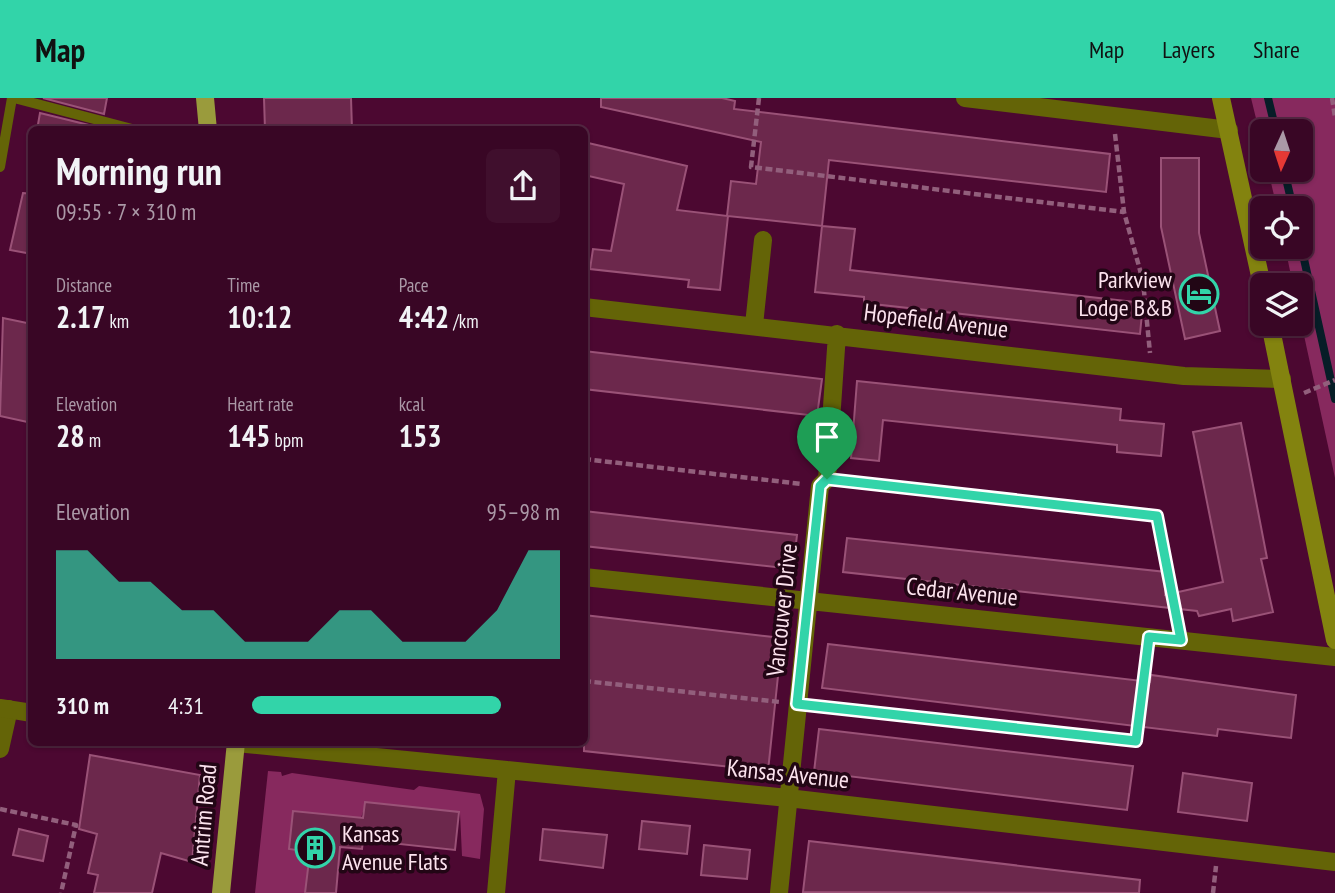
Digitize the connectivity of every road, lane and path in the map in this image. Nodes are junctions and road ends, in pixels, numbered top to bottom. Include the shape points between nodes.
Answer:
1 (13, 98) edge
2 (205, 98) edge
3 (759, 98) edge
4 (965, 98) edge
5 (1222, 98) edge
6 (1332, 98) edge
7 (1115, 116) junction
8 (1335, 117) edge
9 (121, 126) edge
10 (208, 126) edge
11 (1229, 130) junction
12 (0, 167) edge
13 (1124, 212) junction
14 (763, 240) dead end
15 (1259, 273) edge
16 (588, 307) edge
17 (754, 325) junction
18 (837, 334) junction
19 (1273, 336) edge
20 (1147, 371) junction
21 (1282, 379) junction
22 (1335, 380) edge
23 (1300, 395) dead end
24 (588, 459) edge
25 (823, 482) junction
26 (588, 577) edge
27 (807, 599) junction
28 (1149, 637) junction
29 (1181, 640) junction
30 (1335, 640) edge
31 (1335, 657) edge
32 (588, 681) edge
33 (797, 704) junction
34 (4, 709) edge
35 (28, 712) edge
36 (233, 746) edge
37 (308, 746) edge
38 (0, 749) edge
39 (364, 749) edge
40 (507, 770) junction
41 (788, 798) junction
42 (0, 809) edge
43 (1335, 862) edge
44 (61, 893) edge
45 (221, 893) edge
46 (496, 893) edge
47 (779, 893) edge

1 - 9 lane
1 - 12 lane
2 - 10 main road
3 - 13 path via 751,167
4 - 7 street
5 - 11 main road
6 - 8 path
7 - 11 street
7 - 13 path
11 - 15 main road
13 - 20 path via 1143,281 1150,349
14 - 17 street
16 - 17 street, Hopefield Avenue
17 - 18 street, Hopefield Avenue
18 - 20 street, Hopefield Avenue
18 - 25 street, Vancouver Drive
19 - 21 main road
20 - 21 street, Hopefield Avenue
21 - 30 main road
22 - 23 path
24 - 25 path
25 - 27 street, Vancouver Drive
25 - 29 path via 1157,516
26 - 27 street, Cedar Avenue
27 - 28 street, Cedar Avenue
27 - 33 street, Vancouver Drive
28 - 29 street, Cedar Avenue
28 - 33 path via 1136,741
29 - 31 street, Cedar Avenue
32 - 33 path
33 - 41 street, Vancouver Drive
34 - 35 street
34 - 38 street
36 - 45 main road, Antrim Road
37 - 39 street, Kansas Avenue
39 - 40 street, Kansas Avenue
40 - 41 street, Kansas Avenue
40 - 46 street
41 - 43 street, Kansas Avenue
41 - 47 street, Vancouver Drive
42 - 44 path via 76,825

